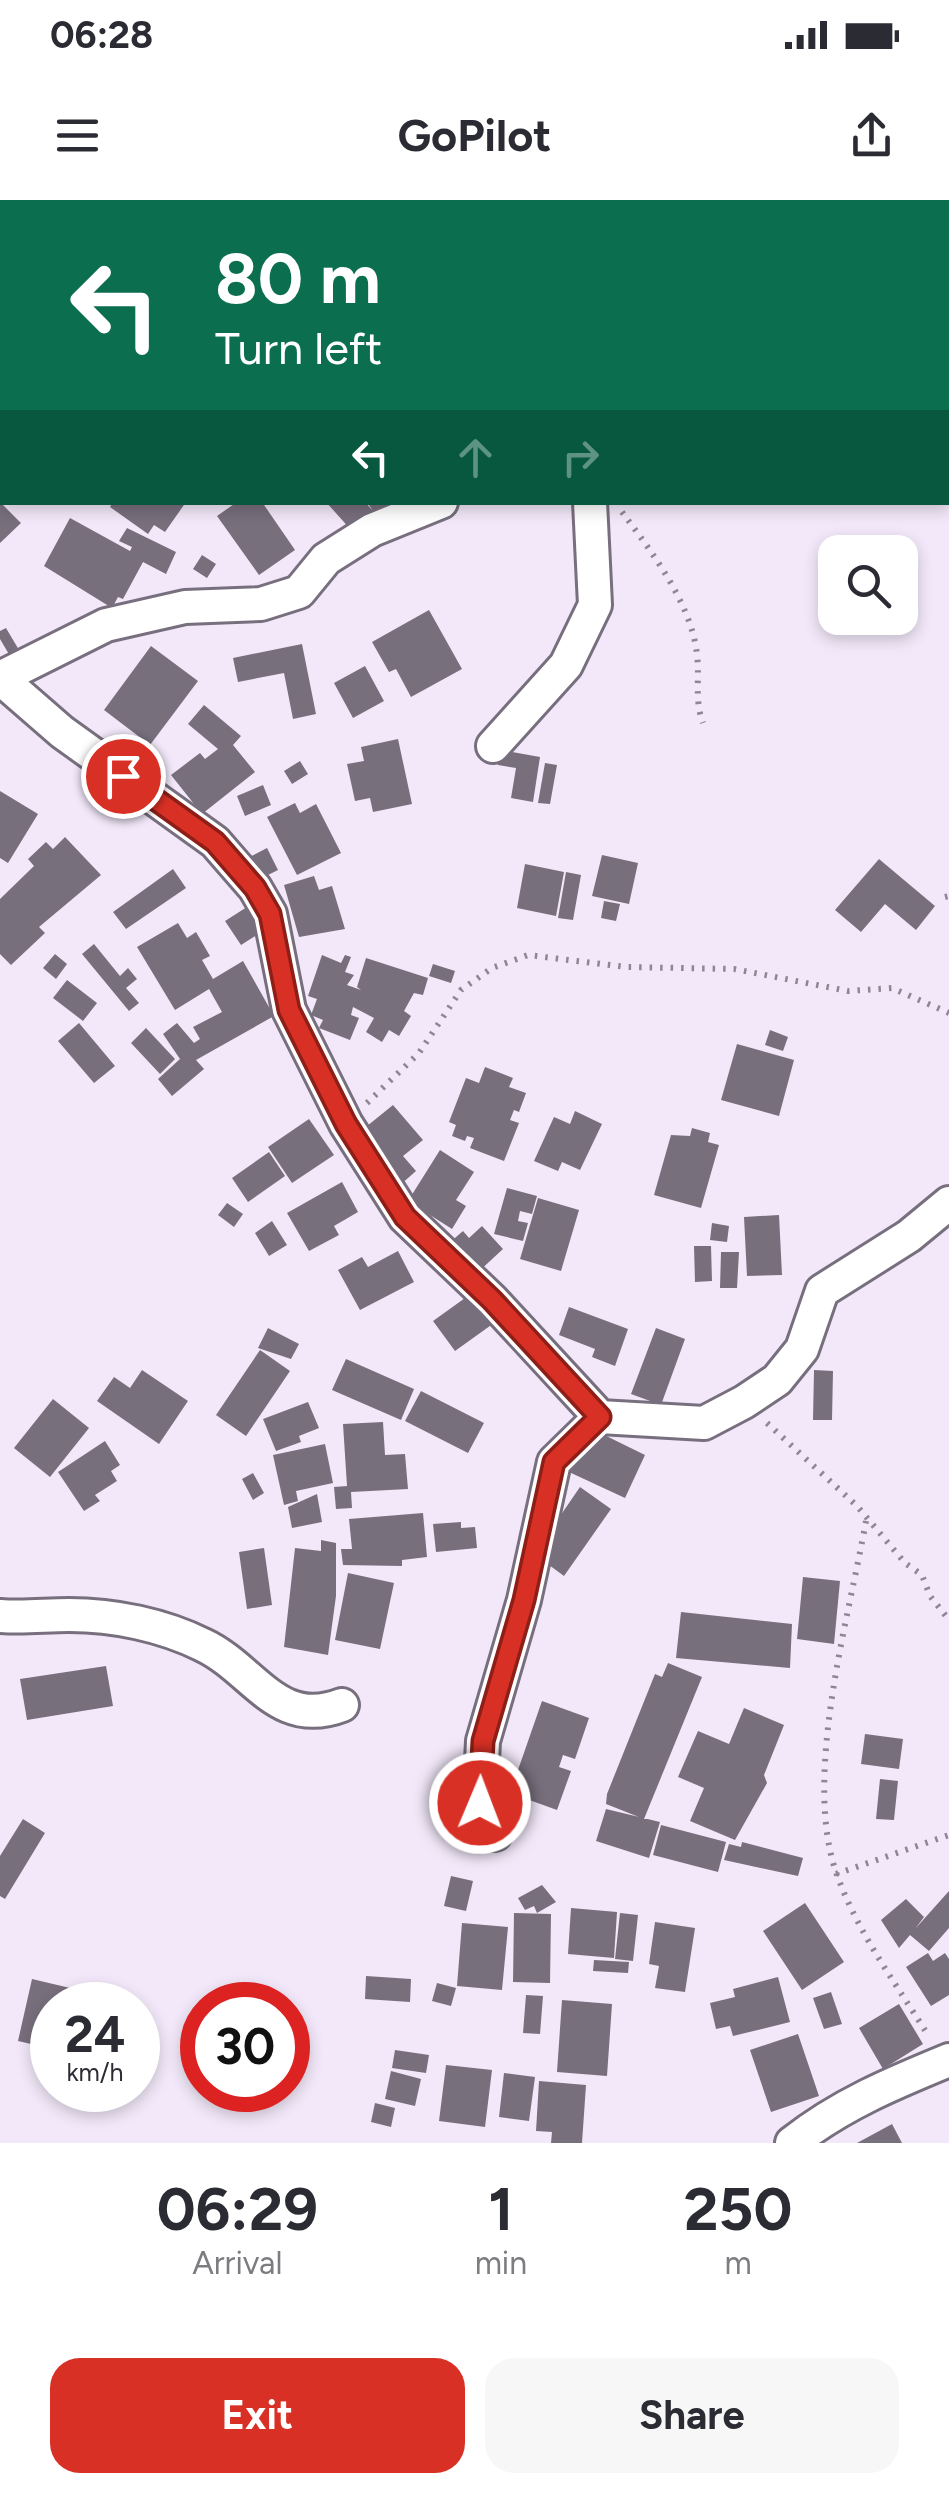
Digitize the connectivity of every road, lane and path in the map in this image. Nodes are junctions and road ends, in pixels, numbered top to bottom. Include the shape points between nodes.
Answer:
1 (434, 505) edge
2 (590, 505) edge
3 (618, 505) edge
4 (0, 678) edge
5 (703, 723) dead end
6 (493, 746) dead end
7 (949, 1013) edge
8 (346, 1124) junction
9 (949, 1203) edge
10 (744, 1402) junction
11 (600, 1417) junction
12 (866, 1520) junction
13 (0, 1616) edge
14 (949, 1620) edge
15 (342, 1705) dead end
16 (495, 1834) dead end
17 (949, 1836) edge
18 (836, 1874) junction
19 (947, 2061) edge
20 (792, 2143) edge

1 - 4 street via 326,558 299,592 261,604 185,606 106,626
2 - 6 street via 596,605 566,665
3 - 5 path via 667,574 697,652 696,704
4 - 8 street via 62,732 215,842 255,888 270,914 289,1010
7 - 8 path via 892,988 848,992 734,969 626,967 528,955 492,968 461,990 418,1053
8 - 11 street via 405,1217
9 - 10 street via 822,1291 802,1349 777,1380
10 - 11 street via 704,1423
10 - 12 path
11 - 16 street via 554,1462 483,1741 480,1803
12 - 14 path via 922,1575
12 - 18 path via 823,1766
13 - 15 street via 72,1615 166,1628 209,1647 284,1704 316,1715
17 - 18 path
18 - 19 path via 865,1934
19 - 20 street via 869,2093

